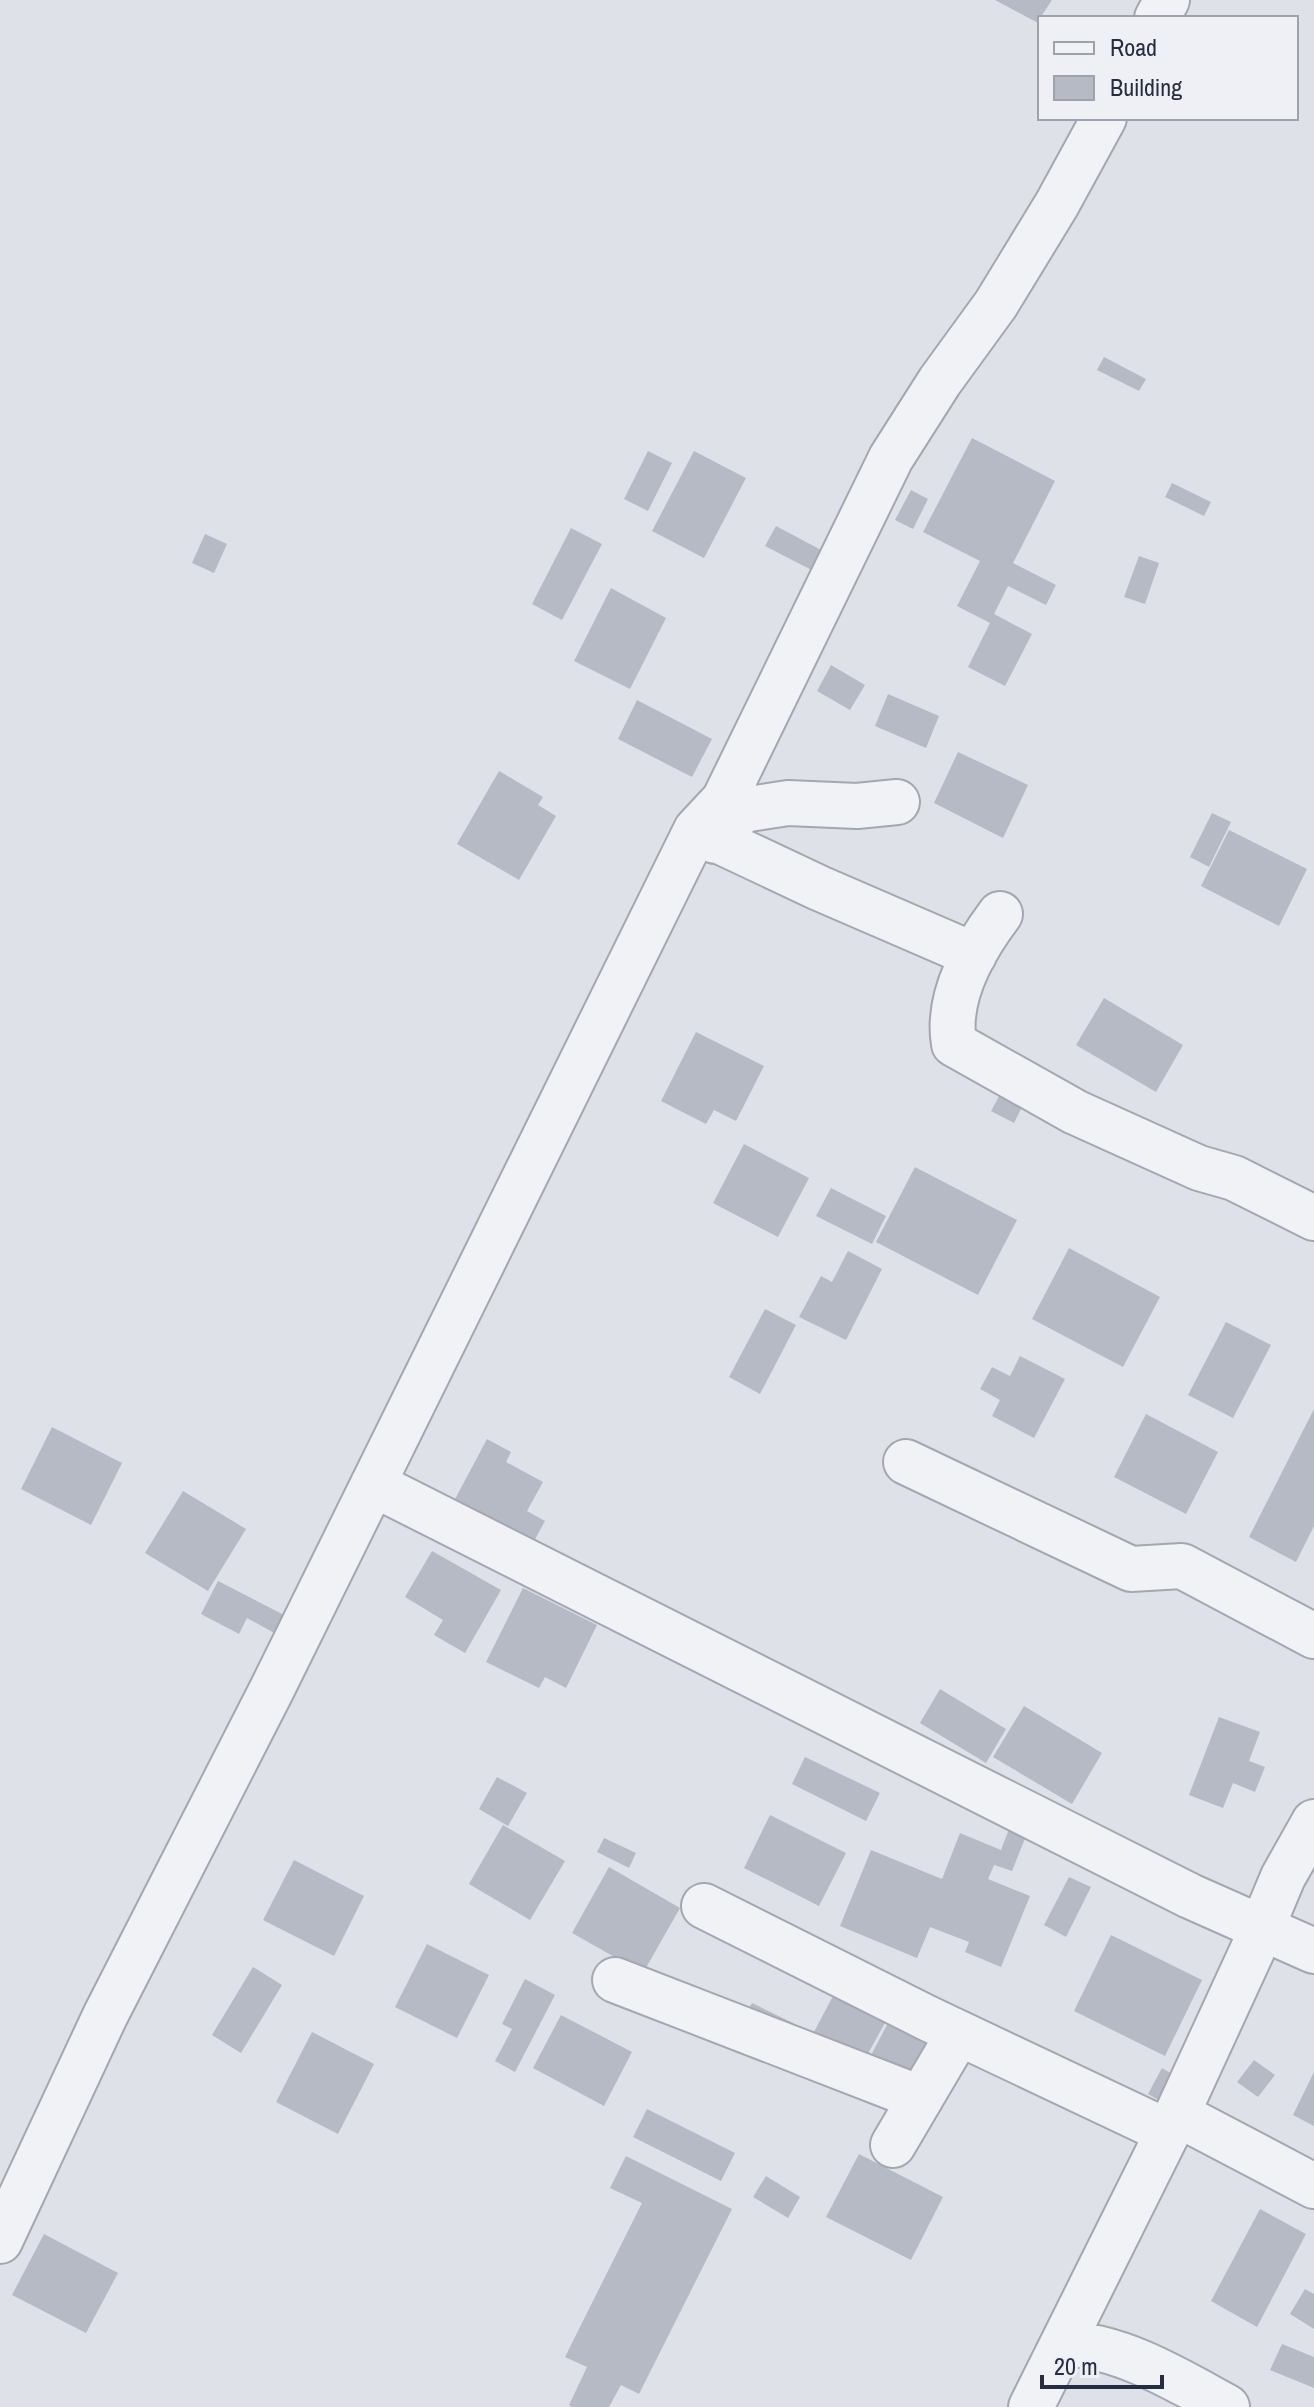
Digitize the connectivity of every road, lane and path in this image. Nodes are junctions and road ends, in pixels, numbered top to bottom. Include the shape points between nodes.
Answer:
1 (1103, 120) edge
2 (897, 802) dead end
3 (706, 836) junction
4 (1000, 914) dead end
5 (974, 955) junction
6 (1314, 1218) edge
7 (906, 1462) dead end
8 (373, 1484) junction
9 (1314, 1636) edge
10 (1314, 1822) edge
11 (704, 1906) dead end
12 (1263, 1927) junction
13 (1314, 1951) edge
14 (615, 1980) dead end
15 (959, 2033) junction
16 (920, 2098) junction
17 (1172, 2123) junction
18 (893, 2145) dead end
19 (1314, 2186) edge
20 (0, 2241) edge
21 (1063, 2343) junction
22 (1031, 2407) edge
23 (1227, 2407) edge

1 - 3 street via 1004,291 891,458
2 - 3 street via 788,803 742,810
3 - 5 street
3 - 8 street
4 - 5 street
5 - 6 street via 951,1022 954,1044 1075,1112 1199,1168 1234,1178
7 - 9 street via 1131,1569 1182,1566
8 - 12 street via 1190,1896
8 - 20 street via 105,2016
10 - 12 street
11 - 15 street
12 - 13 street
12 - 17 street
14 - 16 street
15 - 16 street
15 - 17 street
16 - 18 street
17 - 19 street
17 - 21 street
21 - 22 street
21 - 23 street via 1125,2356

